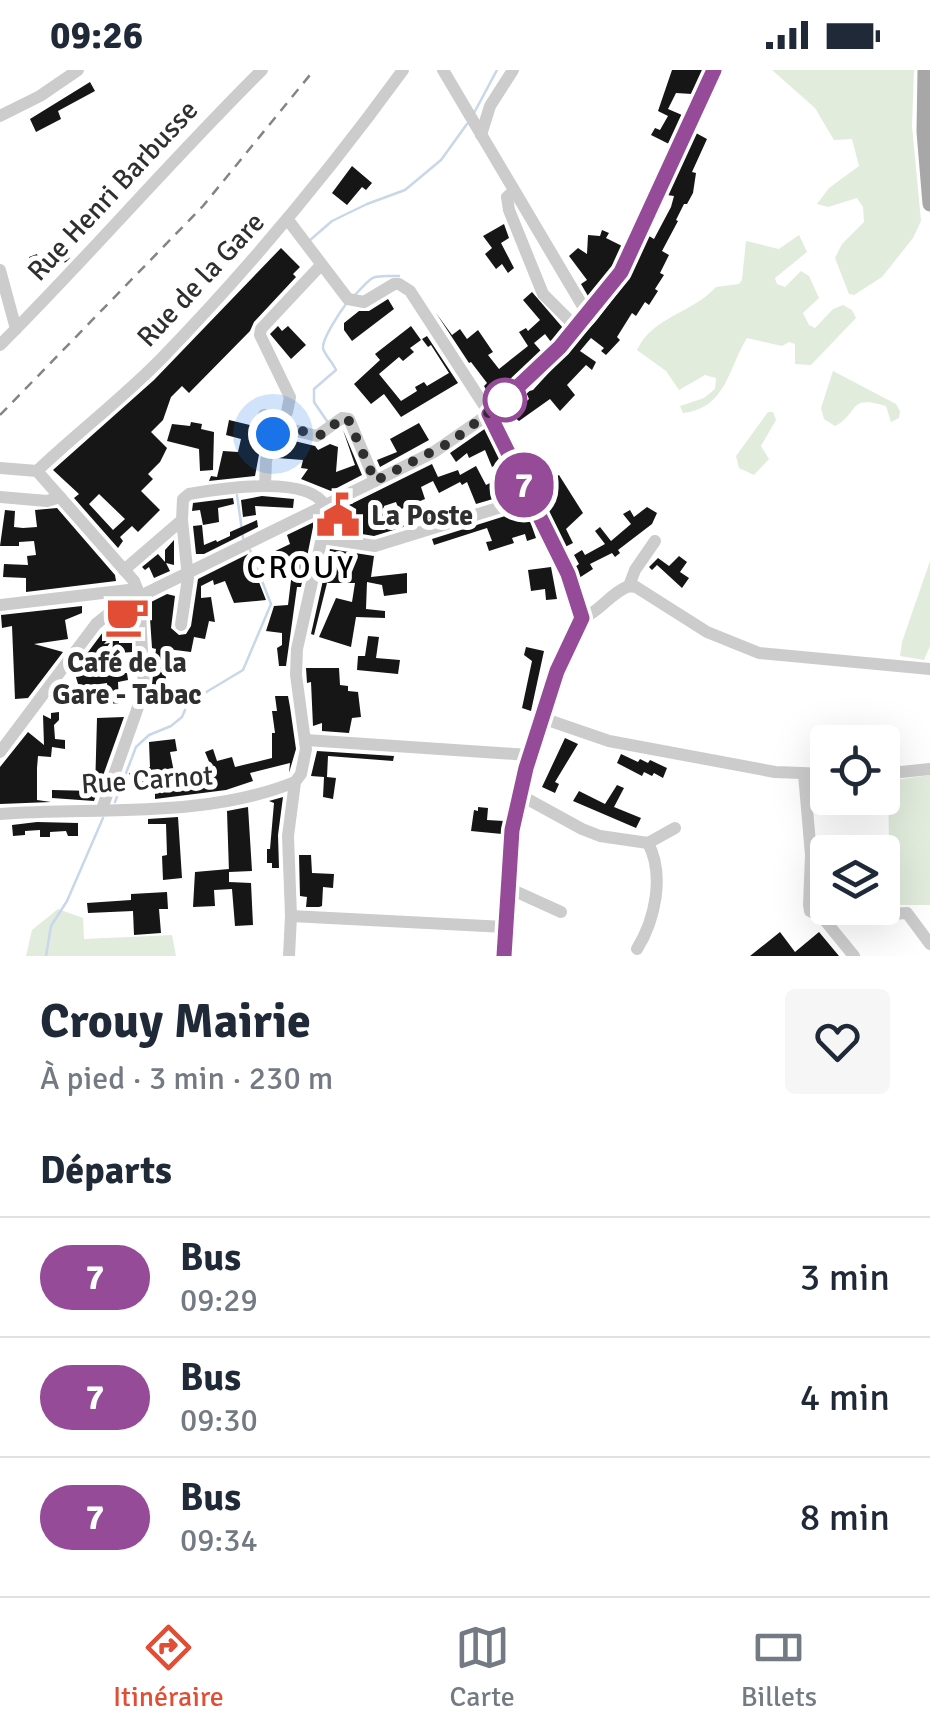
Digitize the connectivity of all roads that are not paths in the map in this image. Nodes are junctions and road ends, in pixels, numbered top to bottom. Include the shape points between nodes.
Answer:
1 (78, 70) edge
2 (262, 70) edge
3 (443, 70) edge
4 (512, 70) edge
5 (714, 70) edge
6 (925, 70) edge
7 (404, 71) edge
8 (0, 116) edge
9 (474, 123) junction
10 (514, 192) junction
11 (930, 204) edge
12 (288, 220) junction
13 (321, 265) junction
14 (0, 270) edge
15 (588, 314) junction
16 (16, 328) junction
17 (577, 328) junction
18 (0, 345) edge
19 (489, 414) junction
20 (264, 415) dead end
21 (276, 426) junction
22 (445, 428) dead end
23 (451, 442) junction
24 (0, 468) edge
25 (36, 471) junction
26 (375, 481) junction
27 (266, 486) junction
28 (0, 497) edge
29 (60, 497) junction
30 (530, 498) junction
31 (325, 506) junction
32 (182, 520) junction
33 (322, 538) junction
34 (655, 541) dead end
35 (124, 570) junction
36 (188, 571) junction
37 (629, 586) junction
38 (138, 591) junction
39 (0, 606) edge
40 (582, 618) junction
41 (181, 626) dead end
42 (930, 670) edge
43 (542, 718) junction
44 (306, 740) junction
45 (0, 752) edge
46 (529, 755) junction
47 (930, 769) edge
48 (900, 772) edge
49 (804, 774) junction
50 (810, 774) edge
51 (295, 782) junction
52 (520, 795) junction
53 (102, 809) junction
54 (0, 814) edge
55 (674, 828) dead end
56 (648, 843) junction
57 (810, 843) edge
58 (810, 880) edge
59 (508, 888) junction
60 (810, 911) edge
61 (561, 912) dead end
62 (900, 913) edge
63 (292, 916) junction
64 (829, 925) edge
65 (505, 927) junction
66 (930, 944) edge
67 (637, 950) dead end
68 (288, 956) edge
69 (504, 956) edge
70 (854, 956) edge

1 - 8 street
2 - 16 street, Rue Henri Barbusse
3 - 9 street
4 - 9 street
5 - 15 street via 621,272
6 - 11 main road
7 - 12 street, Rue de la Gare
9 - 10 street
10 - 15 street
10 - 17 street via 507,197 509,210 543,294
12 - 13 street
12 - 25 street, Rue de la Gare via 163,357
13 - 19 street via 355,302 394,284 410,291
13 - 21 street via 256,333 290,397
14 - 16 street
15 - 17 street
16 - 18 street, Rue Henri Barbusse
17 - 19 street
19 - 23 street
19 - 30 street
20 - 21 street
21 - 26 street via 318,436 348,419
21 - 27 street
22 - 23 street
23 - 26 street
24 - 25 street
25 - 29 street
26 - 31 street
27 - 31 street via 313,494
27 - 32 street via 189,494
28 - 29 street
29 - 35 street
30 - 33 street via 374,546
30 - 40 street
31 - 33 street
31 - 36 street
32 - 35 street
32 - 36 street
33 - 44 street via 296,649
34 - 37 street
35 - 38 street
36 - 38 street
36 - 41 street
37 - 40 street
37 - 42 street via 758,653
38 - 39 street
38 - 45 street via 96,624
38 - 53 street via 144,690
40 - 43 street
43 - 46 street
43 - 49 street via 609,741
44 - 46 street
44 - 51 street
46 - 52 street
47 - 48 street
49 - 50 street
49 - 57 street
51 - 53 street, Rue Carnot via 216,802
51 - 63 street via 288,836
52 - 56 street via 600,836
52 - 59 street
53 - 54 street, Rue Carnot
55 - 56 street
56 - 67 street via 656,860 653,922
58 - 60 street
59 - 61 street
59 - 65 street
62 - 66 street via 907,913
63 - 65 street
63 - 68 street
64 - 70 street
65 - 69 street

